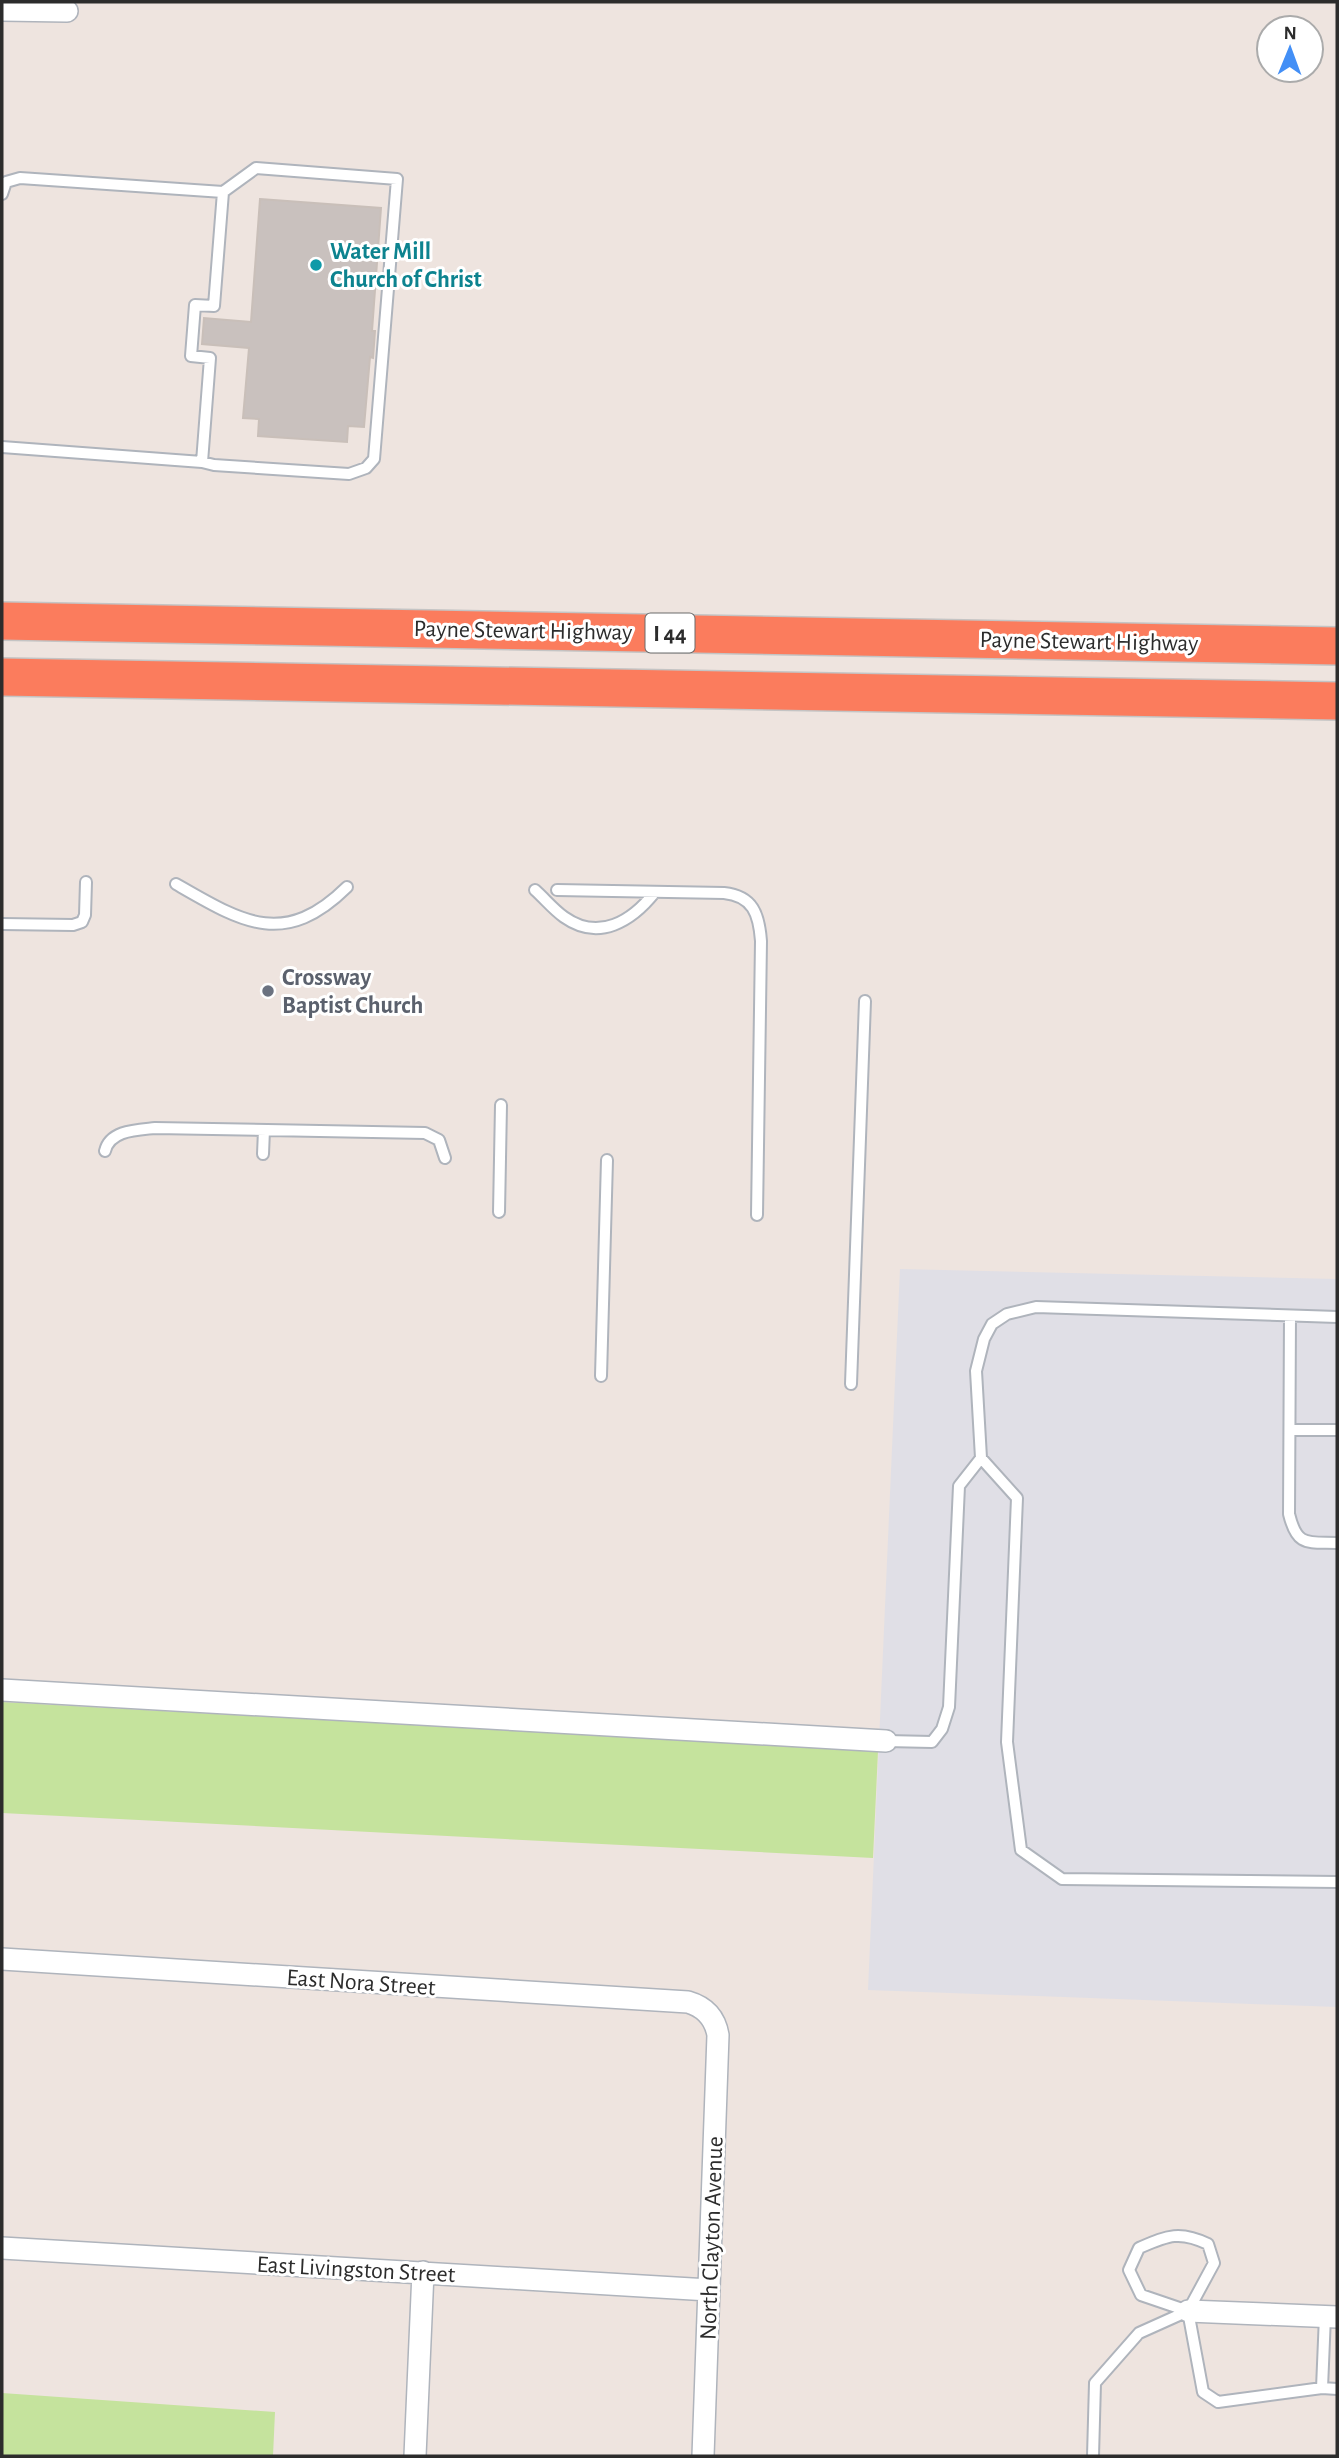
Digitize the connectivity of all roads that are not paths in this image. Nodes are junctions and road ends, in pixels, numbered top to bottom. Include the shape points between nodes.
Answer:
1 (2, 10) edge
2 (67, 12) dead end
3 (223, 192) junction
4 (2, 194) edge
5 (214, 346) dead end
6 (210, 358) junction
7 (2, 447) edge
8 (202, 462) junction
9 (2, 621) edge
10 (1337, 646) edge
11 (2, 677) edge
12 (1337, 701) edge
13 (86, 882) dead end
14 (176, 884) dead end
15 (347, 887) dead end
16 (536, 890) dead end
17 (557, 890) dead end
18 (655, 892) junction
19 (2, 924) edge
20 (865, 1001) dead end
21 (501, 1105) dead end
22 (264, 1130) junction
23 (105, 1151) dead end
24 (263, 1154) dead end
25 (445, 1158) dead end
26 (607, 1160) dead end
27 (499, 1212) dead end
28 (757, 1215) dead end
29 (1290, 1316) junction
30 (1337, 1317) edge
31 (601, 1376) dead end
32 (851, 1384) dead end
33 (1290, 1430) junction
34 (1337, 1430) edge
35 (981, 1458) junction
36 (1337, 1543) edge
37 (2, 1690) edge
38 (886, 1741) joint
39 (1337, 1882) edge
40 (2, 1959) edge
41 (713, 2020) joint
42 (2, 2248) edge
43 (423, 2272) junction
44 (709, 2290) junction
45 (1188, 2311) junction
46 (1331, 2316) edge
47 (1322, 2388) junction
48 (1337, 2389) edge
49 (415, 2456) edge
50 (703, 2456) edge
51 (1093, 2456) edge

1 - 2 street
3 - 4 lane via 20,178 6,182
3 - 6 lane via 215,312 195,305 191,356
3 - 8 lane via 256,168 397,179 374,459 366,468 349,474
5 - 6 lane
6 - 8 lane
7 - 8 lane
9 - 10 highway, Payne Stewart Highway / I 44
11 - 12 highway, I 44
13 - 19 lane via 82,922
14 - 15 lane via 233,915 268,923 287,923 317,913
16 - 18 lane via 572,922 604,928 625,921
17 - 18 lane
18 - 28 lane via 735,894 748,901 758,919
20 - 32 lane
21 - 27 lane
22 - 23 lane via 136,1130 111,1140
22 - 24 lane
22 - 25 lane via 425,1133 439,1140
26 - 31 lane
29 - 30 lane
29 - 33 lane
29 - 35 lane via 1036,1307 1007,1314 992,1324 978,1355
33 - 34 lane
33 - 36 lane via 1289,1514 1294,1532 1301,1539
35 - 38 lane via 959,1486 949,1707 942,1729 932,1742
35 - 39 lane via 1017,1499 1007,1742 1021,1850 1062,1879
37 - 38 street
40 - 41 street, East Nora Street via 688,2002 701,2007
41 - 44 street, North Clayton Avenue via 718,2035
42 - 43 street, East Livingston Street
43 - 44 street, East Livingston Street
43 - 49 street
44 - 50 street, North Clayton Avenue
45 - 45 lane via 1142,2295 1129,2270 1139,2249 1166,2236 1191,2236 1208,2244 1214,2263
45 - 46 street
45 - 47 lane via 1203,2392 1219,2402
45 - 51 lane via 1139,2333 1095,2383
46 - 47 lane
47 - 48 lane

